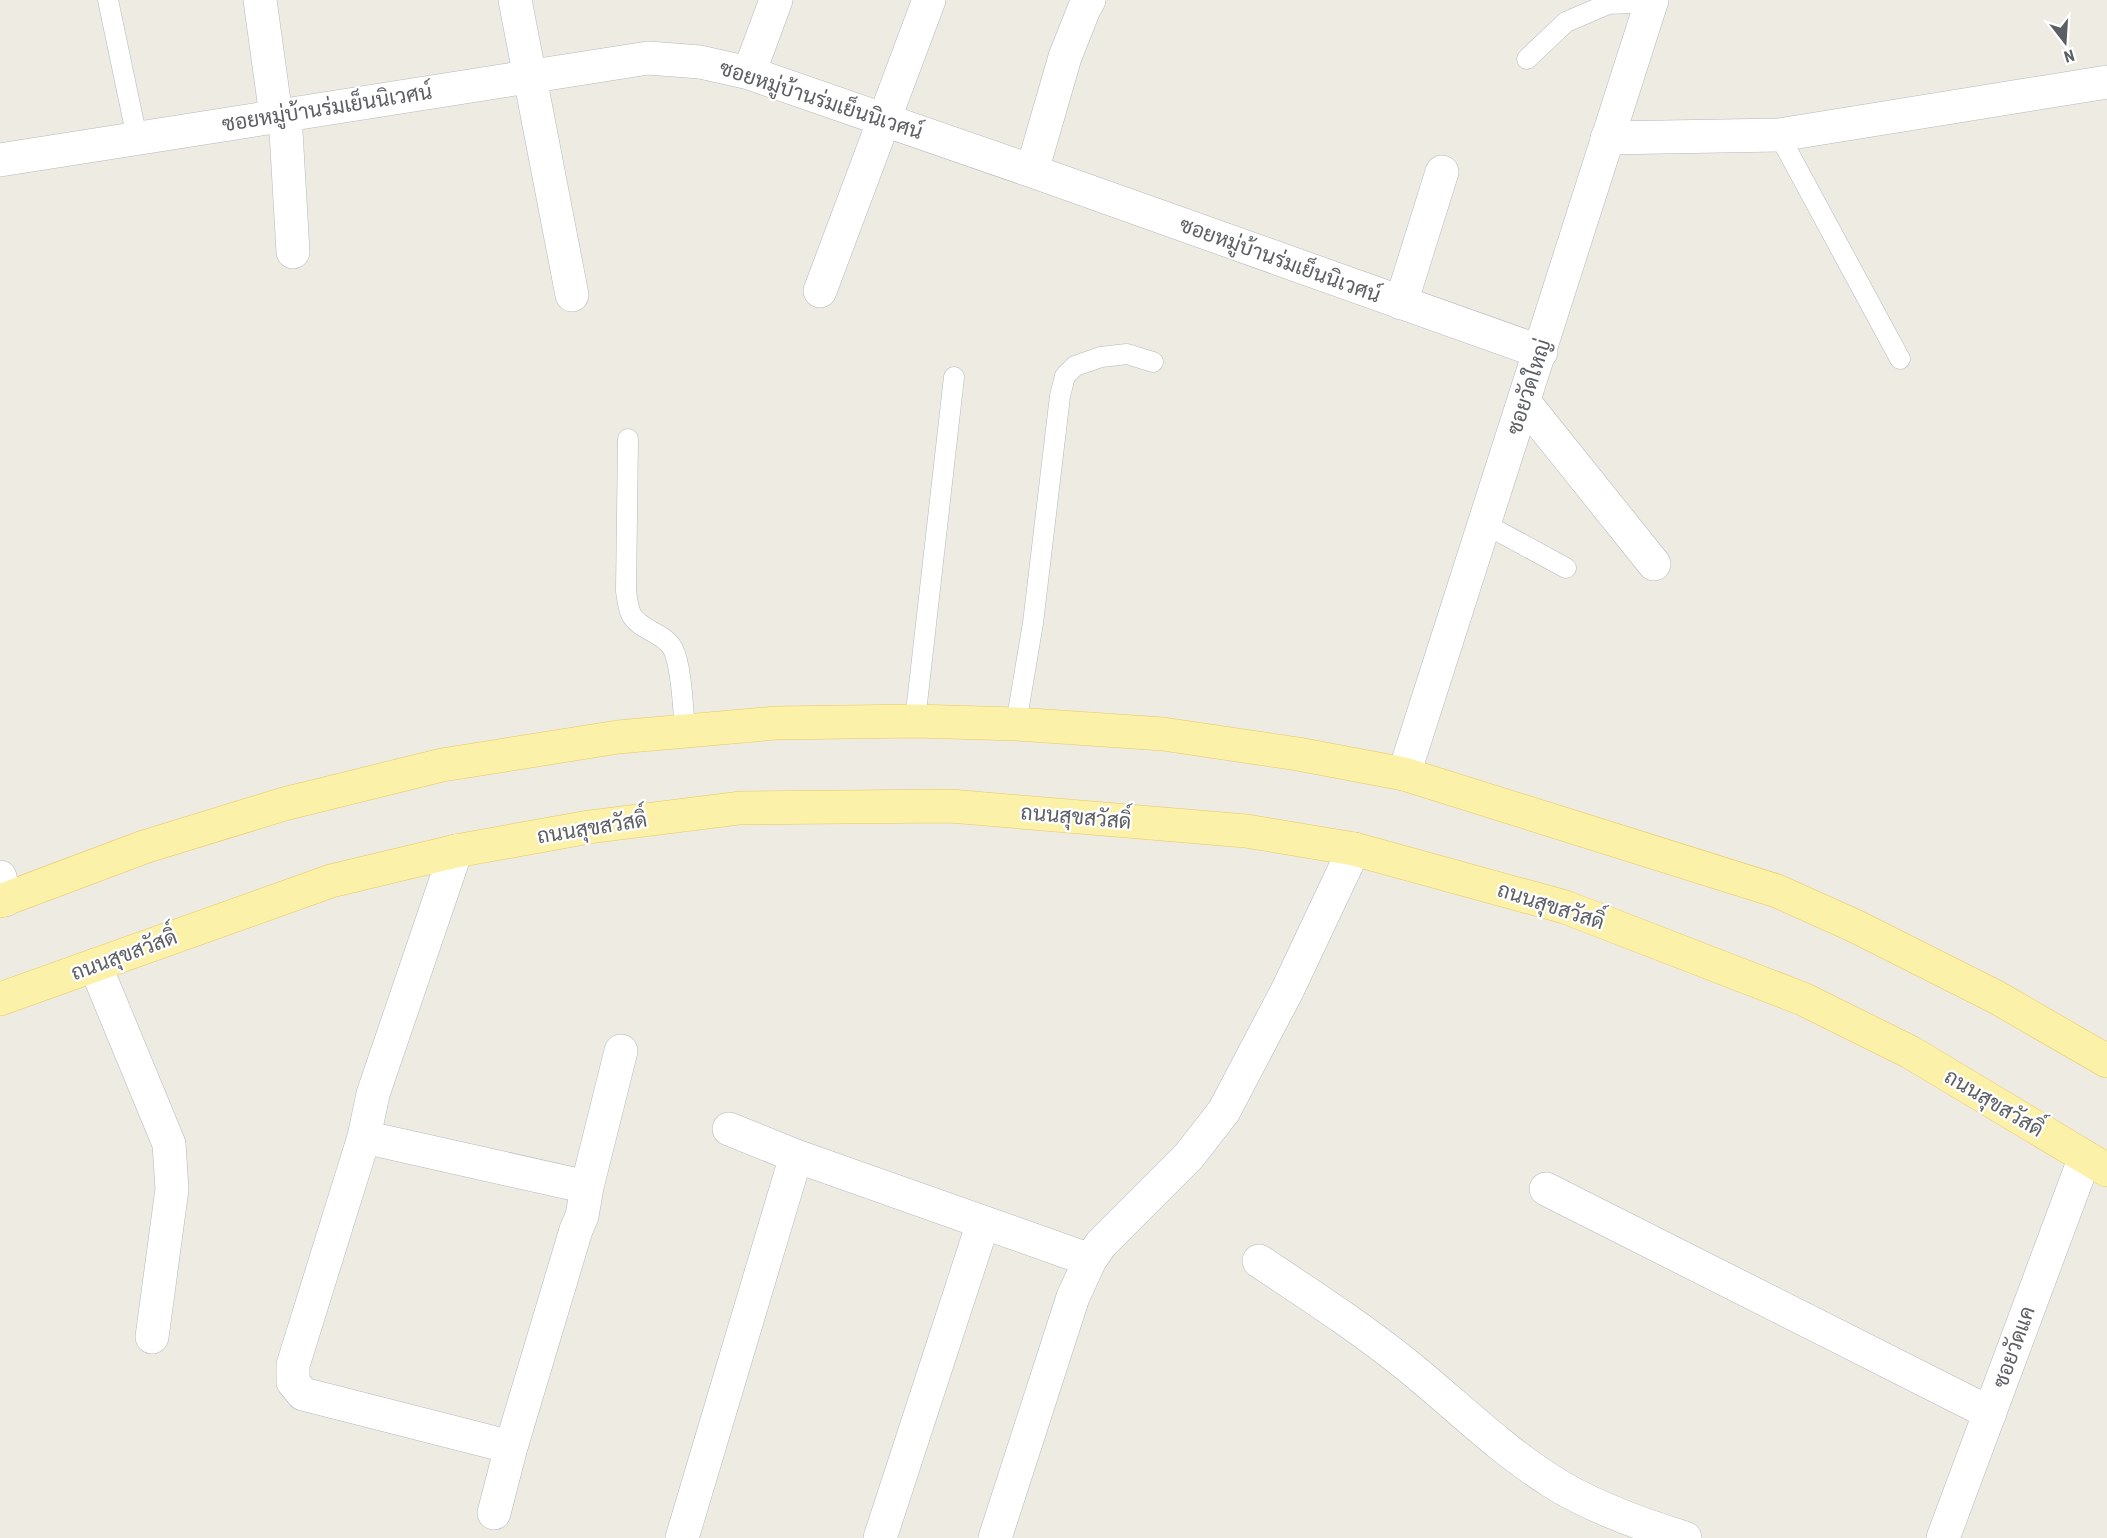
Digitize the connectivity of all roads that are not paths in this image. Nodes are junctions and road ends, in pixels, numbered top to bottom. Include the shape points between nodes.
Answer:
1 (108, 0) edge
2 (260, 0) edge
3 (515, 0) edge
4 (776, 0) edge
5 (929, 0) edge
6 (1089, 0) edge
7 (1652, 1) edge
8 (1527, 58) dead end
9 (749, 73) junction
10 (531, 77) junction
11 (2107, 82) edge
12 (280, 115) junction
13 (885, 120) junction
14 (1779, 135) junction
15 (137, 138) junction
16 (1607, 138) junction
17 (0, 160) edge
18 (1032, 171) junction
19 (1442, 172) dead end
20 (293, 252) dead end
21 (820, 291) dead end
22 (572, 295) dead end
23 (1401, 303) junction
24 (1541, 352) junction
25 (1900, 359) dead end
26 (1154, 362) dead end
27 (954, 377) dead end
28 (1525, 403) junction
29 (628, 439) dead end
30 (1485, 524) junction
31 (1654, 564) dead end
32 (1566, 568) dead end
33 (915, 721) junction
34 (1016, 724) junction
35 (685, 731) junction
36 (1404, 774) junction
37 (1354, 849) junction
38 (456, 851) junction
39 (2, 893) edge
40 (95, 965) junction
41 (0, 999) edge
42 (621, 1051) dead end
43 (2107, 1061) edge
44 (729, 1129) dead end
45 (364, 1137) junction
46 (796, 1156) junction
47 (2096, 1163) edge
48 (587, 1187) junction
49 (1546, 1189) dead end
50 (983, 1222) junction
51 (1090, 1260) junction
52 (1259, 1262) dead end
53 (152, 1337) dead end
54 (1990, 1413) junction
55 (511, 1447) junction
56 (494, 1513) dead end
57 (682, 1538) edge
58 (880, 1538) edge
59 (995, 1538) edge
60 (1685, 1538) edge
61 (1944, 1538) edge

1 - 15 lane
2 - 12 street
3 - 10 street
4 - 9 street
5 - 13 street
6 - 18 street via 1065,57
7 - 8 lane via 1608,4 1566,22
7 - 16 street, ซอยวัดใหญ่
9 - 10 street, ซอยหมู่บ้านร่มเย็นนิเวศน์ via 700,62 648,58
9 - 13 street, ซอยหมู่บ้านร่มเย็นนิเวศน์
10 - 12 street, ซอยหมู่บ้านร่มเย็นนิเวศน์
10 - 22 street
11 - 14 street
12 - 15 street, ซอยหมู่บ้านร่มเย็นนิเวศน์
12 - 20 street
13 - 18 street, ซอยหมู่บ้านร่มเย็นนิเวศน์
13 - 21 street
14 - 16 street
14 - 25 lane
15 - 17 street, ซอยหมู่บ้านร่มเย็นนิเวศน์
16 - 24 street, ซอยวัดใหญ่
18 - 23 street, ซอยหมู่บ้านร่มเย็นนิเวศน์
19 - 23 street
23 - 24 street, ซอยหมู่บ้านร่มเย็นนิเวศน์
24 - 28 street, ซอยวัดใหญ่
26 - 34 lane via 1126,354 1101,357 1075,366 1065,376
27 - 33 lane
28 - 30 street, ซอยวัดใหญ่
28 - 31 street
29 - 35 lane via 626,591 630,612 638,623 672,646
30 - 32 lane
30 - 36 street, ซอยวัดใหญ่
33 - 34 main road
33 - 35 main road via 776,723
34 - 36 main road via 1162,734
35 - 39 main road via 618,737 431,767 284,804
36 - 43 main road via 1777,891 1996,996
37 - 38 main road, ถนนสุขสวัสดิ์ via 1246,831 950,806 740,808 589,827
37 - 47 main road, ถนนสุขสวัสดิ์ via 1565,907 1803,999 1910,1052
37 - 51 street via 1288,990 1224,1112 1189,1156 1101,1244
38 - 40 main road, ถนนสุขสวัสดิ์ via 331,881
38 - 45 street via 373,1094
40 - 41 main road, ถนนสุขสวัสดิ์
40 - 53 street via 169,1144 172,1189
42 - 48 street
44 - 46 street
45 - 48 street
45 - 55 street via 293,1365 293,1382 303,1394
46 - 50 street
46 - 57 street
47 - 54 street, ซอยวัดแค
48 - 55 street via 582,1216
49 - 54 street
50 - 51 street
50 - 58 street
51 - 59 street via 1073,1297
52 - 60 street via 1350,1321 1493,1439 1552,1482 1604,1508
54 - 61 street, ซอยวัดแค
55 - 56 street

